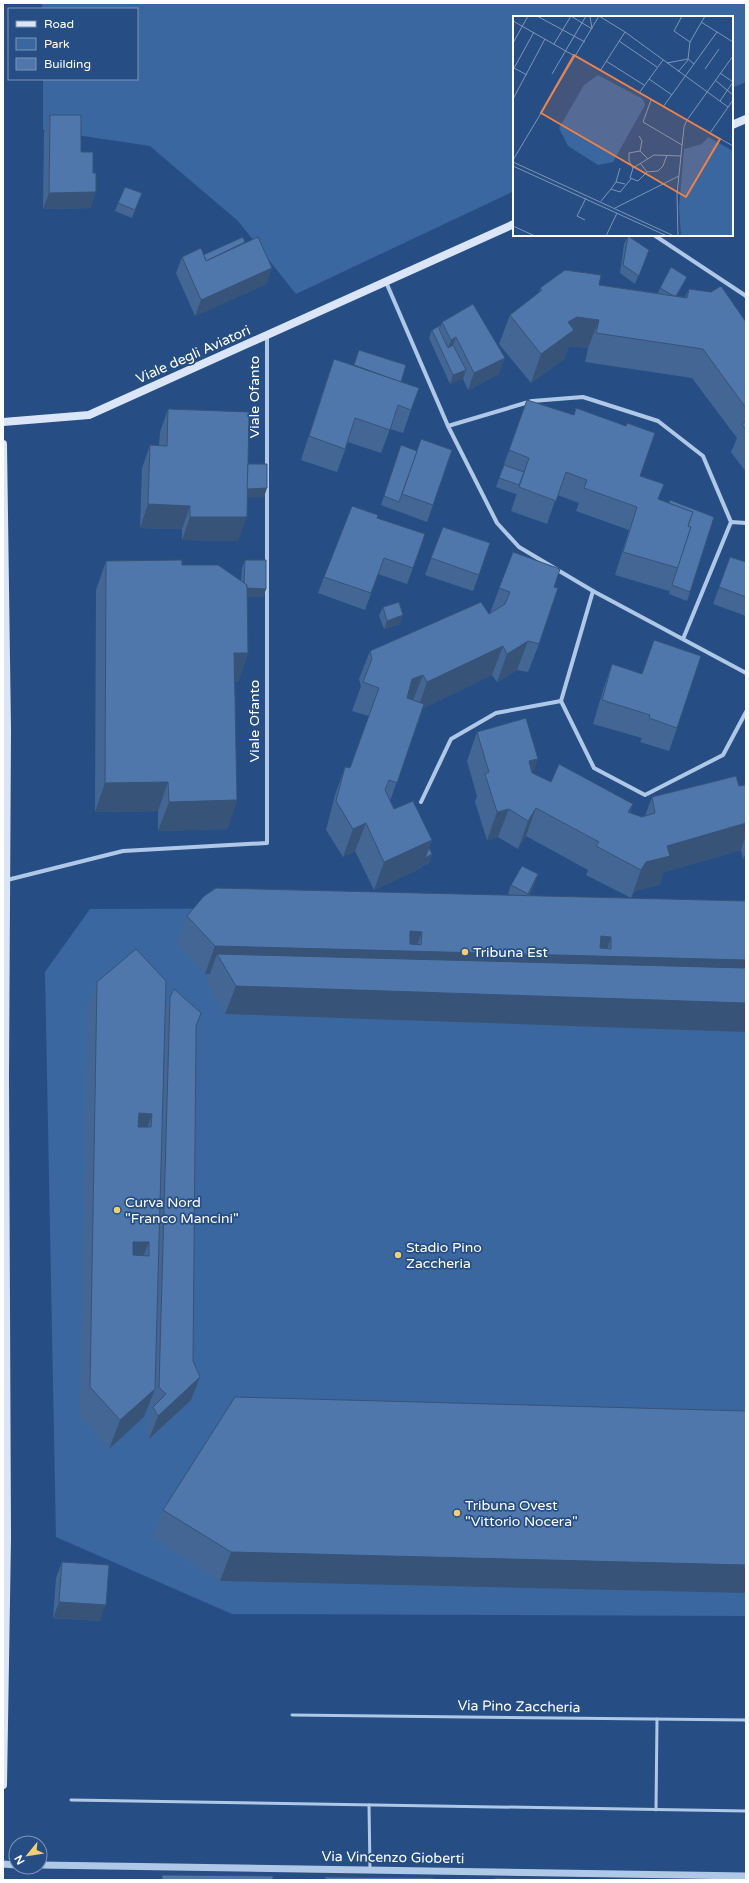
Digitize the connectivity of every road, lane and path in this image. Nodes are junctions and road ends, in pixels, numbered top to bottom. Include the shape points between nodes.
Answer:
1 (746, 119) edge
2 (733, 125) edge
3 (513, 224) edge
4 (656, 236) edge
5 (386, 282) junction
6 (746, 296) edge
7 (267, 335) junction
8 (3, 422) edge
9 (448, 426) junction
10 (3, 444) edge
11 (731, 522) junction
12 (746, 523) edge
13 (593, 590) junction
14 (683, 639) junction
15 (746, 672) edge
16 (561, 701) junction
17 (746, 712) edge
18 (5, 730) edge
19 (421, 802) dead end
20 (7, 880) junction
21 (4, 1041) edge
22 (5, 1539) edge
23 (292, 1715) dead end
24 (657, 1719) junction
25 (746, 1720) edge
26 (3, 1785) edge
27 (71, 1800) dead end
28 (369, 1805) junction
29 (656, 1810) junction
30 (746, 1811) edge
31 (48, 1865) edge
32 (370, 1870) junction
33 (746, 1876) edge

1 - 2 main road
3 - 5 main road, Viale degli Aviatori
4 - 6 street
5 - 7 main road, Viale degli Aviatori
5 - 9 street
7 - 8 main road, Viale degli Aviatori via 89,416
7 - 20 street, Viale Ofanto via 267,843 123,851
9 - 11 street via 532,401 583,397 658,421 703,456
9 - 13 street via 496,523 518,547
10 - 18 main road
11 - 12 street
11 - 14 street
13 - 14 street
13 - 16 street
14 - 15 street
16 - 17 street via 594,768 645,795 723,755
16 - 19 street via 496,713 451,739
18 - 20 main road
20 - 21 main road
21 - 22 main road
22 - 26 main road
23 - 24 lane, Via Pino Zaccheria
24 - 25 lane, Via Pino Zaccheria
24 - 29 lane
27 - 28 lane
28 - 29 lane
28 - 32 lane
29 - 30 lane
31 - 32 street, Via Vincenzo Gioberti
32 - 33 street, Via Vincenzo Gioberti

